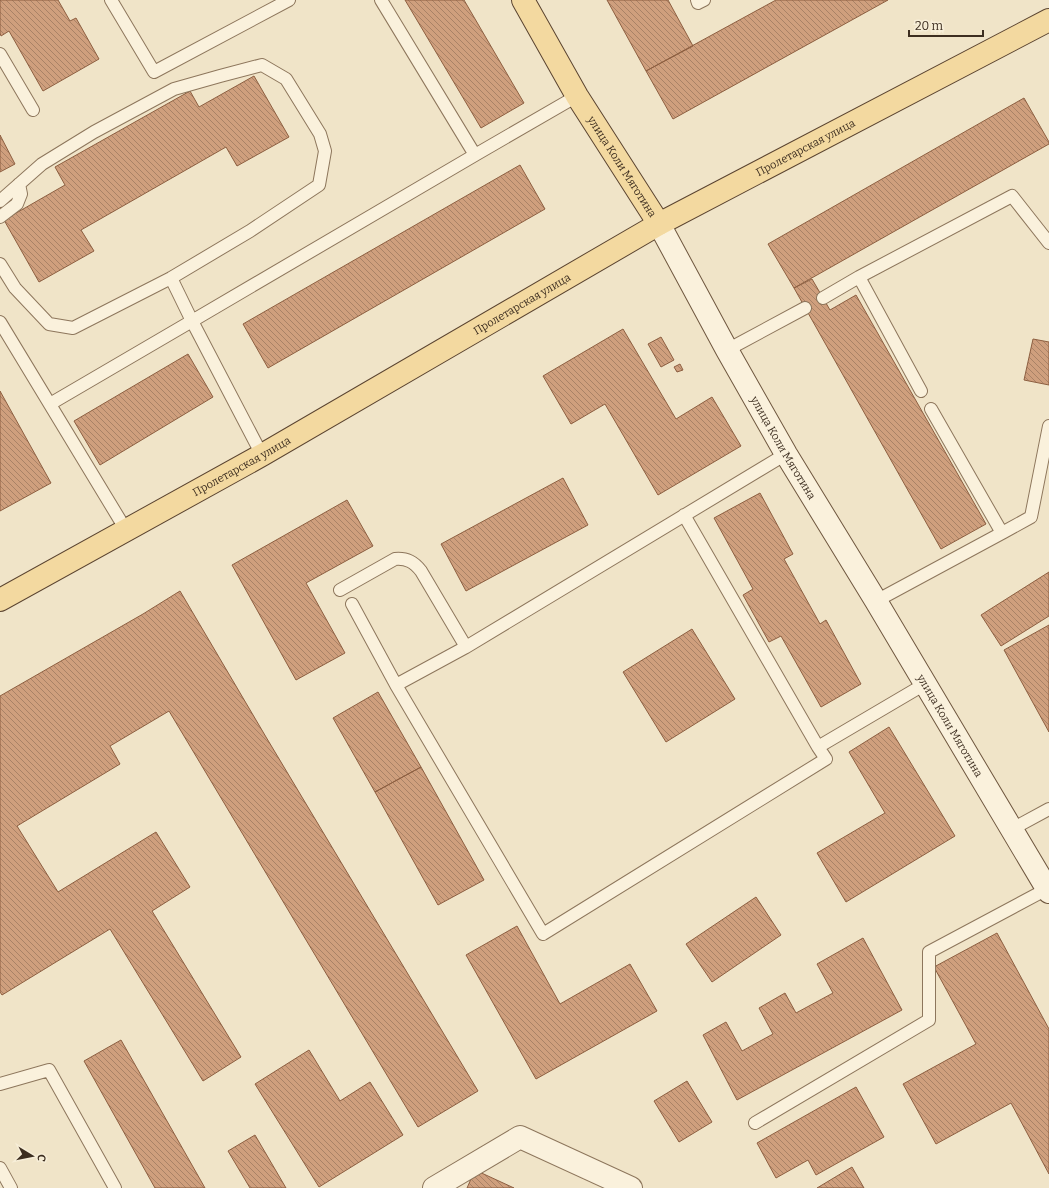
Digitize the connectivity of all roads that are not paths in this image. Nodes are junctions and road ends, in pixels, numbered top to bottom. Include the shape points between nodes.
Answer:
1 (111, 0) edge
2 (288, 0) edge
3 (381, 0) edge
4 (523, 0) edge
5 (697, 0) edge
6 (704, 0) edge
7 (270, 4) edge
8 (1049, 20) edge
9 (0, 54) edge
10 (577, 96) junction
11 (33, 110) dead end
12 (475, 155) junction
13 (20, 184) junction
14 (0, 201) edge
15 (0, 217) edge
16 (660, 224) junction
17 (1049, 243) edge
18 (0, 264) edge
19 (859, 277) junction
20 (171, 278) junction
21 (823, 298) dead end
22 (805, 308) dead end
23 (192, 321) junction
24 (0, 322) edge
25 (727, 350) junction
26 (921, 391) dead end
27 (50, 404) junction
28 (931, 409) dead end
29 (1049, 426) edge
30 (786, 454) junction
31 (262, 455) junction
32 (684, 515) junction
33 (126, 530) junction
34 (1002, 533) junction
35 (340, 590) dead end
36 (0, 600) edge
37 (876, 601) junction
38 (352, 604) dead end
39 (466, 646) junction
40 (925, 684) junction
41 (396, 685) junction
42 (818, 747) junction
43 (1049, 809) edge
44 (1012, 830) junction
45 (1048, 891) edge
46 (0, 1084) edge
47 (755, 1123) dead end
48 (0, 1168) edge
49 (12, 1188) edge
50 (115, 1188) edge
51 (434, 1188) edge
52 (631, 1188) edge

1 - 7 lane via 154,72
2 - 7 lane
3 - 12 lane
4 - 10 main road, улица Коли Мяготина
5 - 6 lane via 698,3
8 - 16 main road, Пролетарская улица
9 - 11 lane
10 - 12 lane
10 - 16 main road, улица Коли Мяготина
12 - 23 lane
13 - 14 lane
13 - 15 lane via 22,194 17,204
13 - 20 lane via 48,160 174,89 262,65 286,79 320,134 325,151 319,185
16 - 25 street, улица Коли Мяготина
16 - 31 main road, Пролетарская улица
17 - 19 lane via 1012,196
18 - 20 lane via 15,288 49,324 73,328
19 - 21 lane
19 - 26 lane
20 - 23 lane
22 - 25 lane
23 - 27 lane
23 - 31 lane
24 - 27 lane
25 - 30 street, улица Коли Мяготина
27 - 33 lane
28 - 34 lane
29 - 34 lane via 1031,518
30 - 32 lane
30 - 37 street, улица Коли Мяготина
31 - 33 main road, Пролетарская улица
32 - 39 lane
32 - 42 lane
33 - 36 main road, Пролетарская улица
34 - 37 lane
35 - 39 lane via 395,559 409,560 421,571
37 - 40 street, улица Коли Мяготина
38 - 41 lane
39 - 41 lane
40 - 42 lane
40 - 44 street, улица Коли Мяготина
41 - 42 lane via 543,934 826,759
43 - 44 lane
44 - 45 street, улица Коли Мяготина
45 - 47 lane via 929,952 929,1020
46 - 50 lane via 49,1070
48 - 49 lane
51 - 52 street via 520,1137

